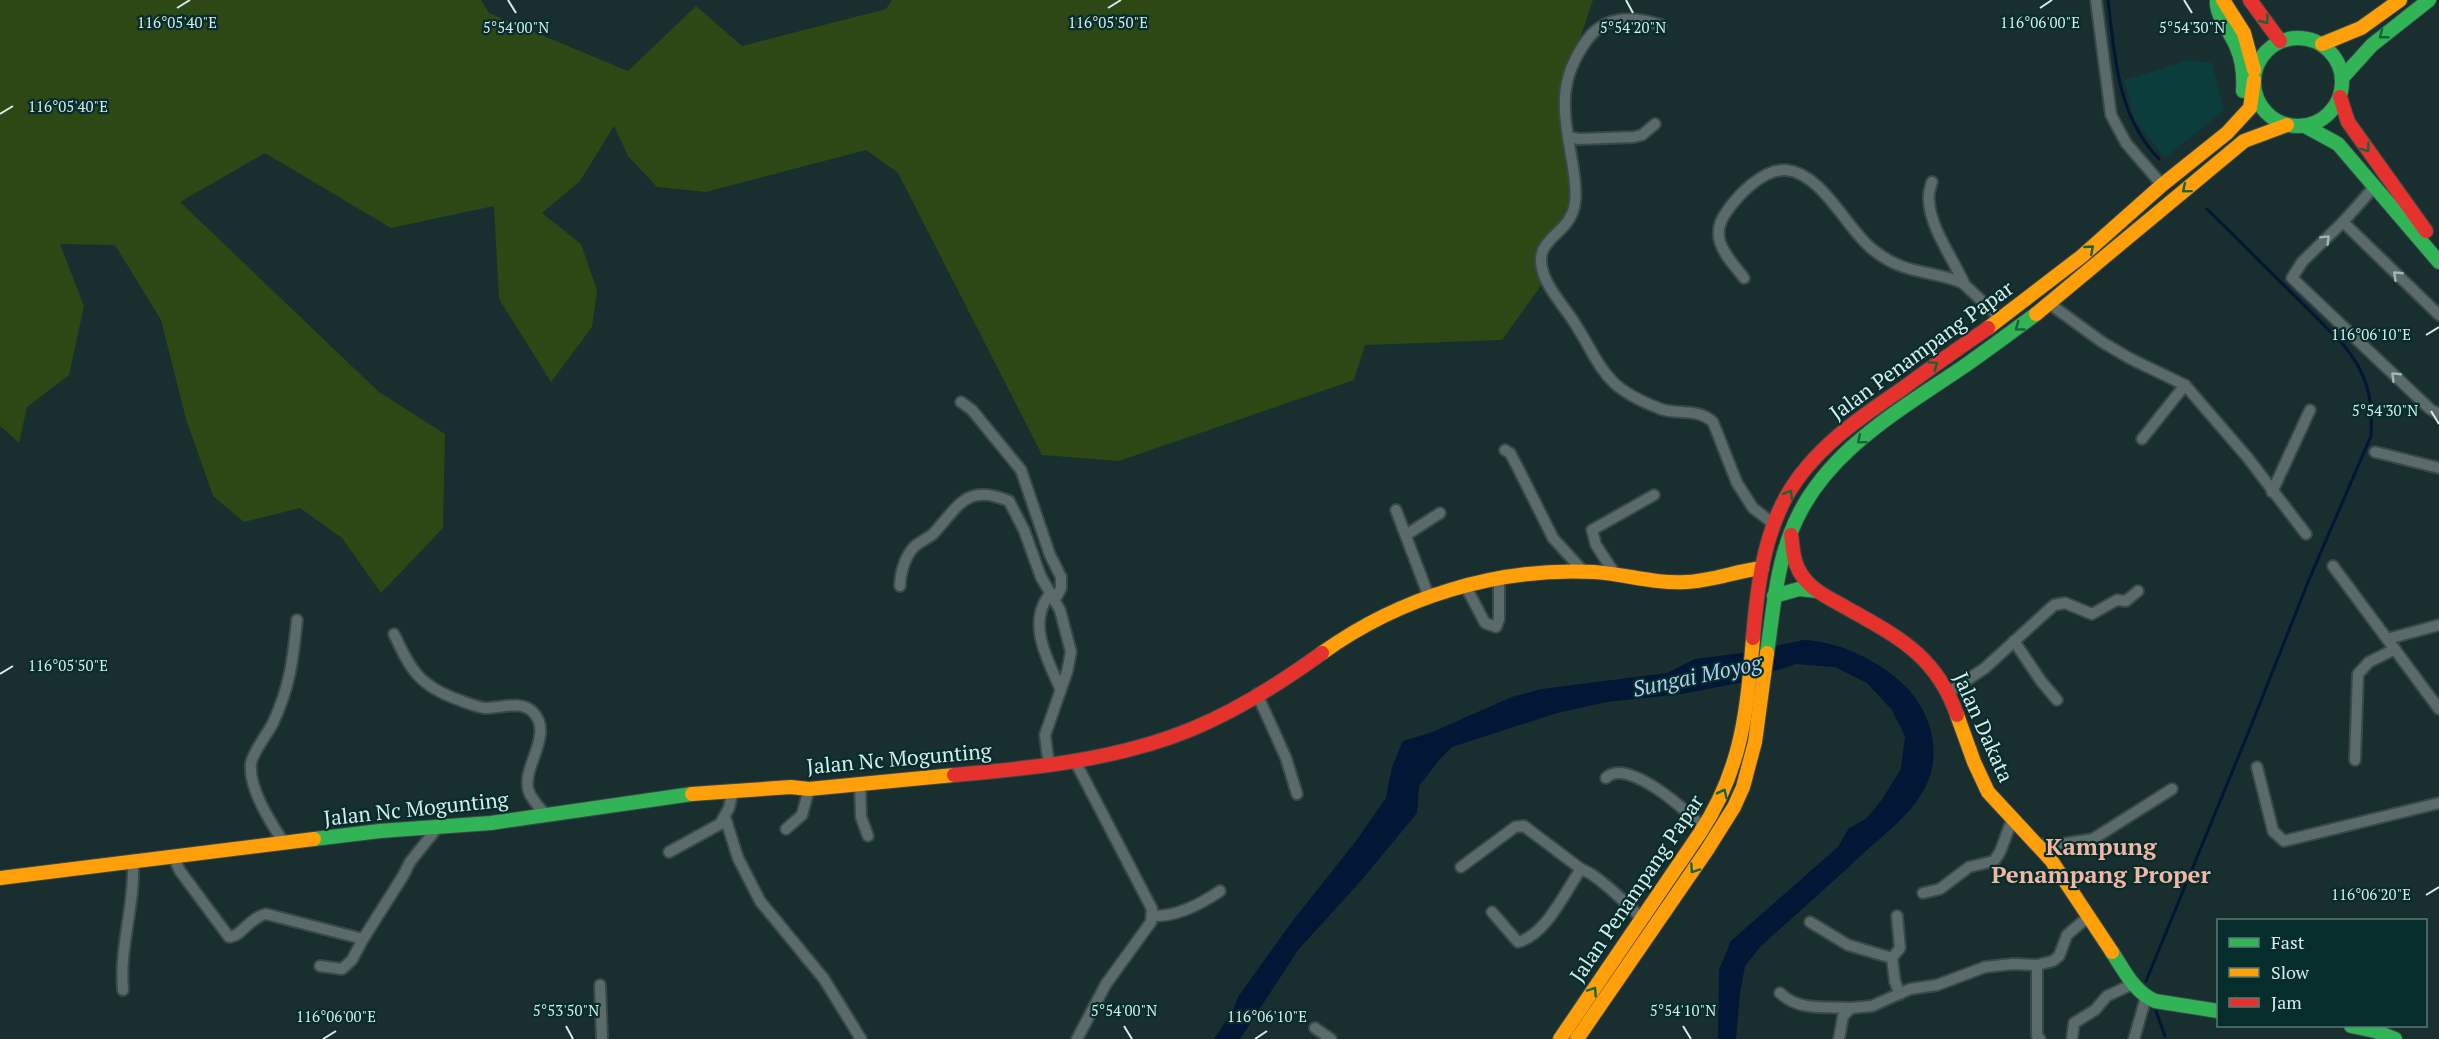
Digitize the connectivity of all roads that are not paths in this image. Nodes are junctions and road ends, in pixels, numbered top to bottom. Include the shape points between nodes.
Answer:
1 (2096, 0) edge
2 (2217, 0) edge
3 (2223, 0) edge
4 (2250, 0) edge
5 (2400, 0) edge
6 (2429, 0) edge
7 (1661, 25) dead end
8 (2280, 41) junction
9 (2322, 44) junction
10 (2343, 76) junction
11 (2254, 77) junction
12 (2340, 97) junction
13 (1655, 124) dead end
14 (2287, 125) junction
15 (2305, 126) junction
16 (1568, 137) junction
17 (2210, 147) junction
18 (2211, 168) junction
19 (2363, 172) junction
20 (1932, 182) dead end
21 (2162, 185) junction
22 (2375, 186) junction
23 (2343, 222) junction
24 (2439, 248) edge
25 (2439, 262) edge
26 (1744, 278) dead end
27 (1964, 283) junction
28 (2050, 304) junction
29 (2439, 315) edge
30 (2001, 319) junction
31 (2185, 385) junction
32 (962, 402) dead end
33 (2310, 410) dead end
34 (2439, 414) edge
35 (2142, 439) dead end
36 (1506, 450) dead end
37 (2375, 452) dead end
38 (2439, 468) edge
39 (2272, 492) junction
40 (1654, 495) dead end
41 (1396, 510) dead end
42 (1440, 513) dead end
43 (1773, 524) junction
44 (1791, 531) junction
45 (2306, 534) dead end
46 (1406, 535) junction
47 (2333, 566) dead end
48 (1762, 568) junction
49 (1584, 572) junction
50 (1615, 574) junction
51 (1499, 580) junction
52 (900, 586) dead end
53 (1466, 586) junction
54 (1817, 591) junction
55 (2138, 591) dead end
56 (1053, 596) junction
57 (1774, 596) junction
58 (1430, 597) junction
59 (297, 620) dead end
60 (2439, 625) edge
61 (394, 634) dead end
62 (2387, 639) junction
63 (2014, 641) junction
64 (2395, 650) junction
65 (1060, 688) junction
66 (1949, 692) junction
67 (1257, 694) junction
68 (2058, 700) dead end
69 (2439, 709) edge
70 (2355, 760) dead end
71 (1075, 761) junction
72 (1049, 765) junction
73 (2257, 767) dead end
74 (1606, 778) dead end
75 (860, 784) junction
76 (810, 789) junction
77 (2172, 789) dead end
78 (733, 790) junction
79 (1297, 794) dead end
80 (2439, 803) edge
81 (545, 814) junction
82 (725, 817) junction
83 (2012, 820) junction
84 (438, 827) junction
85 (786, 829) dead end
86 (1704, 829) junction
87 (868, 836) dead end
88 (284, 843) junction
89 (2036, 843) junction
90 (669, 852) dead end
91 (173, 856) junction
92 (133, 862) junction
93 (1461, 867) dead end
94 (1581, 868) junction
95 (0, 878) edge
96 (1221, 891) dead end
97 (1923, 892) dead end
98 (1492, 912) dead end
99 (1152, 916) junction
100 (1897, 916) dead end
101 (2089, 916) junction
102 (1643, 919) junction
103 (1810, 922) dead end
104 (363, 939) junction
105 (1892, 958) junction
106 (2037, 965) junction
107 (320, 966) dead end
108 (2133, 984) junction
109 (600, 985) dead end
110 (123, 990) dead end
111 (1780, 993) dead end
112 (1900, 994) junction
113 (2146, 997) junction
114 (1851, 1008) junction
115 (2217, 1011) edge
116 (2356, 1027) edge
117 (1315, 1028) dead end
118 (2034, 1038) edge
119 (602, 1039) edge
120 (861, 1039) edge
121 (1077, 1039) edge
122 (1331, 1039) edge
123 (1560, 1039) edge
124 (1577, 1039) edge
125 (1839, 1039) edge
126 (2072, 1039) edge
127 (2134, 1039) edge
128 (2394, 1039) edge

1 - 21 street via 2111,115 2126,143
2 - 17 main road via 2216,7 2242,55 2245,76 2239,112
3 - 11 main road via 2251,45
4 -> 8 main road
5 - 9 main road via 2361,28
6 -> 10 main road via 2372,44
7 - 16 street via 1622,18 1593,32 1565,82 1563,113
8 - 9 main road via 2309,38
8 - 11 main road via 2259,60
9 - 10 main road via 2332,53
10 - 12 main road
11 - 14 main road via 2263,109
11 - 17 main road, Jalan Penampang Papar via 2250,108
12 - 15 main road via 2327,116
12 -> 24 main road via 2348,122
13 - 16 street via 1634,137
14 - 15 main road
14 - 18 main road, Jalan Penampang Papar via 2244,141
15 - 19 main road via 2338,144
16 - 43 street via 1575,203 1568,224 1542,250 1546,280 1603,373 1617,387 1661,409 1693,413 1713,422 1737,483 1753,508
17 - 21 main road, Jalan Penampang Papar
18 - 19 main road via 2232,163 2260,142 2290,136 2325,146 2352,171
18 -> 28 main road, Jalan Penampang Papar
19 - 22 main road
20 - 27 street via 1930,208
30 -> 21 main road, Jalan Penampang Papar via 2082,256
22 - 23 street
22 - 25 main road
29 -> 23 street
34 -> 23 street via 2430,410 2292,278 2302,262
26 - 27 street via 1720,248 1717,237 1722,218 1751,185 1787,170 1817,186 1854,231 1886,259 1906,269
27 - 30 street
28 - 31 street via 2102,342
28 -> 44 main road, Jalan Penampang Papar via 1883,420 1852,447 1827,473
43 -> 30 main road, Jalan Penampang Papar via 1805,470 1836,438 1882,401
31 - 35 street
31 - 39 street
32 - 56 street via 1021,470 1061,577 1061,588
33 - 39 street
36 - 49 street via 1553,538
37 - 38 street
39 - 45 street
40 - 50 street via 1592,530 1596,546
41 - 46 street
42 - 46 street
43 - 48 main road, Jalan Penampang Papar
44 - 54 main road, Jalan Dakata via 1794,561
44 - 57 main road, Jalan Penampang Papar
46 - 58 street
47 - 62 street
48 - 50 main road, Jalan Nc Mogunting via 1692,583
86 -> 48 main road, Jalan Penampang Papar via 1732,774 1741,737
49 - 50 main road, Jalan Nc Mogunting
49 - 51 main road, Jalan Nc Mogunting
51 - 53 main road, Jalan Nc Mogunting
51 - 53 street via 1496,627 1485,624
52 - 56 street via 900,576 914,547 933,534 966,499 990,494 1009,501
53 - 58 main road, Jalan Nc Mogunting
54 - 57 main road via 1799,589
54 - 66 main road, Jalan Dakata via 1918,653
55 - 63 street via 2126,601 2117,600 2092,614 2065,603 2054,604
56 - 65 street via 1071,652
56 - 65 street via 1041,608 1040,629
57 -> 124 main road, Jalan Penampang Papar via 1751,762 1734,807
58 - 67 main road, Jalan Nc Mogunting via 1373,620
59 - 88 street via 292,673 273,723 251,762 253,784
60 - 62 street
61 - 81 street via 416,676 429,687 479,707 519,705 532,711 539,731 528,783 533,799
62 - 64 street
63 - 66 street via 1970,680
63 - 68 street
64 - 69 street
64 - 70 street via 2369,662 2358,674
65 - 72 street via 1045,735
66 - 83 main road, Jalan Dakata via 1983,783
67 - 71 main road, Jalan Nc Mogunting via 1190,730 1122,752
67 - 79 street via 1286,758
71 - 72 main road, Jalan Nc Mogunting
71 - 99 street via 1150,902
72 - 75 main road, Jalan Nc Mogunting
73 - 80 street via 2273,831 2284,841
74 - 86 street via 1619,773 1656,788 1689,812
75 - 76 main road, Jalan Nc Mogunting
75 - 87 street via 861,817
76 - 78 main road, Jalan Nc Mogunting
76 - 85 street via 802,815
77 - 89 street via 2093,839 2049,846
78 - 81 main road, Jalan Nc Mogunting
78 - 82 street
81 - 84 main road, Jalan Nc Mogunting
82 - 90 street via 720,824
82 - 120 street via 738,858 759,901 824,980
83 - 89 main road, Jalan Dakata
83 - 97 street via 1994,861 1969,867 1940,889
84 - 88 main road, Jalan Nc Mogunting
84 - 104 street via 410,862
86 - 102 main road, Jalan Penampang Papar
88 - 91 main road, Jalan Nc Mogunting
89 - 101 main road, Jalan Dakata
91 - 92 main road, Jalan Nc Mogunting
91 - 104 street via 229,937 238,934 255,917 266,914
92 - 95 main road, Jalan Nc Mogunting
92 - 110 street
93 - 94 street via 1515,827 1524,826
94 - 98 street via 1550,916 1529,939 1518,942
94 - 102 street via 1597,877
96 - 99 street via 1186,910
99 - 121 street via 1100,993
100 - 105 street via 1900,948
101 - 106 street via 2067,936 2059,956
101 - 108 main road, Jalan Dakata
123 -> 102 main road, Jalan Penampang Papar
103 - 105 street via 1848,945
104 - 107 street via 352,960 342,969
105 - 112 street
106 - 112 street via 1985,967
106 - 118 street
108 - 113 main road, Jalan Dakata
108 - 126 street via 2107,996 2095,1010 2074,1023
109 - 119 street
111 - 114 street via 1790,1002 1810,1007
112 - 114 street via 1872,1006
113 - 115 main road
113 - 127 street
114 - 125 street via 1843,1016
116 - 128 main road
117 - 122 street

